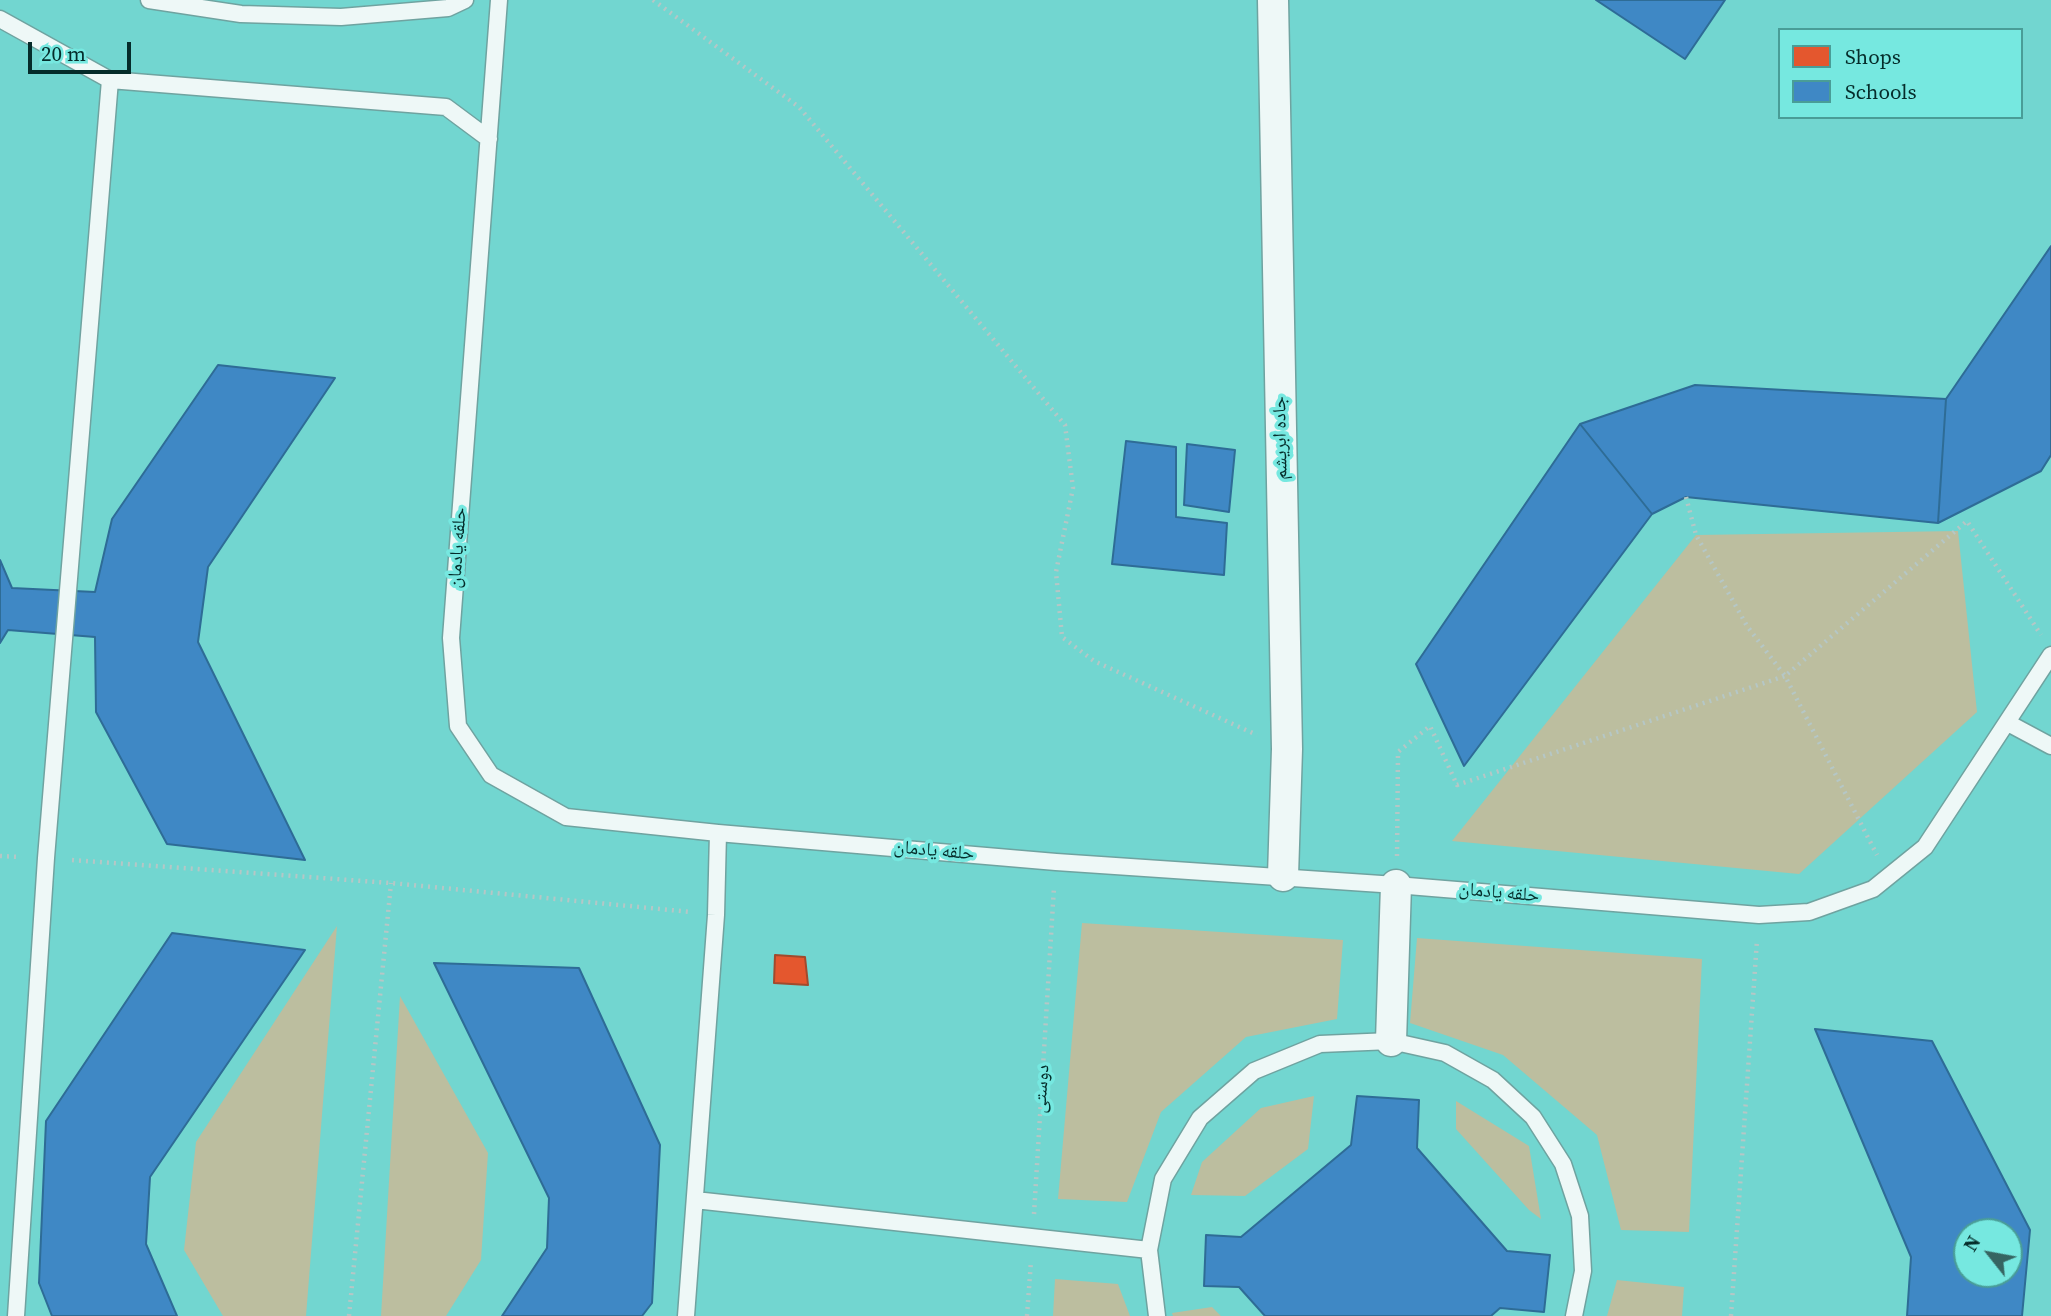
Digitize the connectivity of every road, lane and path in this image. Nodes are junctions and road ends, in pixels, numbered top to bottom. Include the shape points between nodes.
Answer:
1 (149, 0) edge
2 (465, 0) edge
3 (499, 0) edge
4 (653, 0) edge
5 (1273, 0) edge
6 (0, 19) edge
7 (110, 80) junction
8 (489, 139) junction
9 (1686, 497) dead end
10 (2048, 647) edge
11 (1785, 676) junction
12 (2008, 723) junction
13 (2051, 746) edge
14 (1287, 749) junction
15 (718, 834) junction
16 (46, 858) junction
17 (1056, 862) junction
18 (1283, 876) junction
19 (1888, 877) junction
20 (391, 883) junction
21 (1396, 885) junction
22 (716, 915) junction
23 (1759, 915) junction
24 (1391, 1041) junction
25 (695, 1200) junction
26 (1032, 1235) junction
27 (1149, 1250) junction
28 (16, 1316) edge
29 (349, 1316) edge
30 (686, 1316) edge
31 (1027, 1316) edge
32 (1157, 1316) edge
33 (1574, 1316) edge
34 (1731, 1316) edge

1 - 2 lane via 241,14 341,17 448,8
3 - 8 lane, حلقه یادمان
4 - 14 path via 799,107 1065,425 1073,488 1056,572 1062,637 1094,661
5 - 14 street, جاده ابریشم
6 - 7 lane
7 - 8 lane via 446,107
7 - 16 lane
8 - 15 lane, حلقه یادمان via 451,638 458,726 491,775 566,817
9 - 11 path via 1696,535 1746,626
10 - 11 path via 1966,522
10 - 12 lane, حلقه یادمان
11 - 19 path
11 - 21 path via 1457,785 1430,726 1398,752
12 - 13 lane
12 - 19 lane, حلقه یادمان via 1925,847
14 - 18 street, جاده ابریشم
15 - 17 lane, حلقه یادمان
15 - 22 lane
16 - 20 path
16 - 28 lane
17 - 18 lane, حلقه یادمان
17 - 26 path, دوستی
18 - 21 lane, حلقه یادمان
19 - 23 lane, حلقه یادمان via 1873,889 1809,912
20 - 22 path
20 - 29 path
21 - 23 lane, حلقه یادمان
21 - 24 street
22 - 25 lane
23 - 34 path
24 - 27 lane via 1320,1044 1254,1071 1200,1118 1163,1180
24 - 33 lane via 1445,1053 1493,1080 1533,1117 1563,1164 1580,1216 1583,1272
25 - 26 lane
25 - 30 lane
26 - 27 lane
26 - 31 path, دوستی
27 - 32 lane

